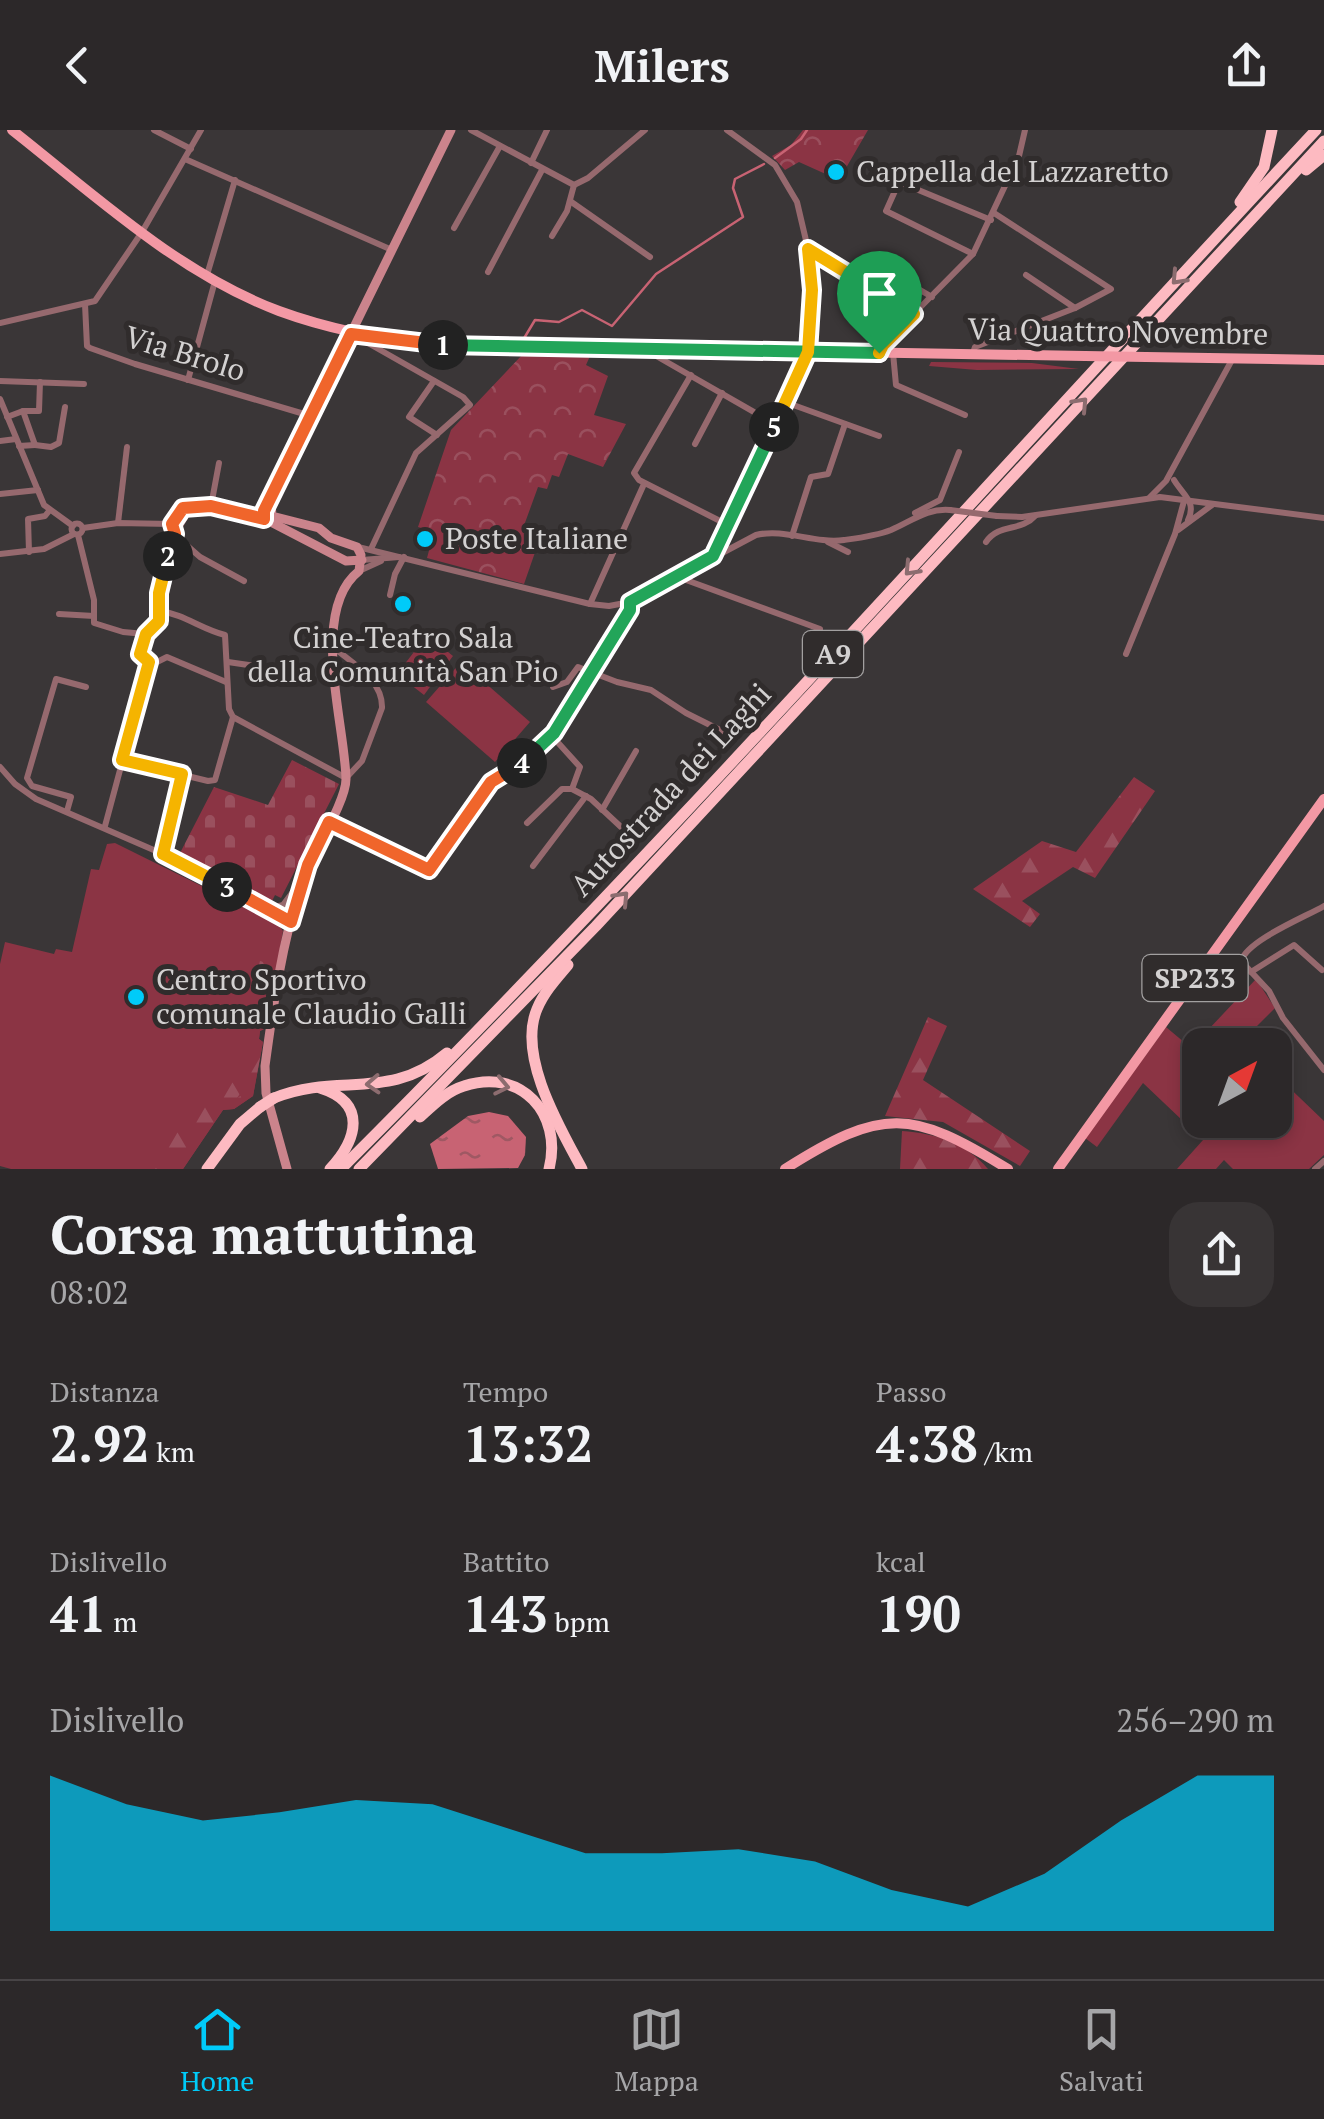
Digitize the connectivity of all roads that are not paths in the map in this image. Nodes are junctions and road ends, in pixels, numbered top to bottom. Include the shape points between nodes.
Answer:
1 (12, 130) edge
2 (154, 130) edge
3 (201, 130) edge
4 (450, 130) edge
5 (471, 130) edge
6 (547, 130) edge
7 (645, 130) edge
8 (727, 130) edge
9 (1025, 130) edge
10 (1272, 130) edge
11 (1316, 130) edge
12 (1324, 142) edge
13 (500, 146) junction
14 (191, 149) junction
15 (1324, 155) edge
16 (185, 160) junction
17 (531, 163) junction
18 (542, 170) junction
19 (235, 180) junction
20 (574, 185) junction
21 (570, 201) junction
22 (1265, 205) junction
23 (992, 217) junction
24 (454, 228) dead end
25 (142, 232) junction
26 (552, 236) dead end
27 (808, 249) junction
28 (392, 250) junction
29 (973, 254) junction
30 (1199, 255) junction
31 (650, 257) dead end
32 (876, 264) dead end
33 (488, 272) dead end
34 (1026, 275) dead end
35 (211, 278) junction
36 (932, 297) junction
37 (85, 304) junction
38 (1075, 308) junction
39 (914, 314) junction
40 (0, 323) edge
41 (351, 334) junction
42 (375, 343) junction
43 (655, 349) junction
44 (808, 352) junction
45 (879, 353) junction
46 (894, 353) junction
47 (973, 354) junction
48 (1233, 358) junction
49 (1324, 360) edge
50 (691, 375) junction
51 (188, 380) junction
52 (0, 381) edge
53 (434, 381) junction
54 (40, 382) junction
55 (84, 384) dead end
56 (722, 393) junction
57 (0, 399) edge
58 (786, 402) junction
59 (65, 407) dead end
60 (23, 411) junction
61 (965, 415) dead end
62 (311, 416) junction
63 (7, 418) junction
64 (775, 424) junction
65 (844, 424) junction
66 (437, 435) junction
67 (878, 436) dead end
68 (0, 441) edge
69 (18, 442) junction
70 (695, 444) dead end
71 (35, 445) junction
72 (127, 447) dead end
73 (959, 452) dead end
74 (219, 464) dead end
75 (1170, 481) junction
76 (644, 484) junction
77 (38, 490) junction
78 (0, 494) edge
79 (1150, 498) junction
80 (1168, 498) junction
81 (1187, 501) junction
82 (270, 502) junction
83 (1213, 504) junction
84 (211, 506) junction
85 (191, 507) junction
86 (49, 511) junction
87 (1037, 515) junction
88 (276, 518) junction
89 (1324, 518) edge
90 (264, 519) junction
91 (1187, 521) junction
92 (907, 522) junction
93 (118, 523) junction
94 (172, 524) junction
95 (726, 528) junction
96 (321, 530) junction
97 (77, 531) junction
98 (175, 534) junction
99 (1175, 534) junction
100 (792, 536) junction
101 (828, 541) junction
102 (986, 542) dead end
103 (312, 544) junction
104 (357, 547) junction
105 (728, 548) junction
106 (371, 549) junction
107 (28, 552) junction
108 (848, 552) dead end
109 (0, 554) edge
110 (402, 556) junction
111 (713, 556) junction
112 (358, 568) junction
113 (681, 574) junction
114 (244, 581) dead end
115 (390, 594) dead end
116 (630, 602) junction
117 (590, 604) junction
118 (160, 611) junction
119 (58, 614) dead end
120 (94, 616) junction
121 (820, 629) dead end
122 (146, 634) junction
123 (332, 646) junction
124 (1126, 654) dead end
125 (149, 662) junction
126 (228, 662) junction
127 (296, 672) dead end
128 (592, 673) junction
129 (226, 682) junction
130 (552, 687) dead end
131 (86, 688) dead end
132 (232, 717) junction
133 (552, 736) junction
134 (732, 736) dead end
135 (636, 751) dead end
136 (122, 760) junction
137 (0, 766) edge
138 (182, 774) junction
139 (346, 778) junction
140 (572, 788) junction
141 (586, 796) junction
142 (1324, 799) edge
143 (602, 810) junction
144 (68, 811) junction
145 (329, 822) junction
146 (527, 823) dead end
147 (105, 826) junction
148 (621, 826) dead end
149 (163, 854) junction
150 (533, 866) dead end
151 (305, 874) junction
152 (270, 908) junction
153 (1323, 909) edge
154 (292, 920) junction
155 (596, 926) junction
156 (1322, 970) edge
157 (1251, 972) junction
158 (486, 1023) junction
159 (1324, 1070) edge
160 (306, 1088) junction
161 (227, 1141) junction
162 (981, 1153) junction
163 (1065, 1156) junction
164 (1324, 1161) edge
165 (207, 1169) edge
166 (216, 1169) edge
167 (287, 1169) edge
168 (330, 1169) edge
169 (341, 1169) edge
170 (359, 1169) edge
171 (367, 1169) edge
172 (549, 1169) edge
173 (582, 1169) edge
174 (786, 1169) edge
175 (996, 1169) edge
176 (1008, 1169) edge
177 (1045, 1169) edge
178 (1058, 1169) edge
179 (1315, 1169) edge

1 - 25 main road, Via Quattro Novembre
2 - 14 street
3 - 14 street
4 - 28 street
5 - 13 street
6 - 17 street
7 - 20 street
8 - 27 street via 784,178
9 - 23 street
10 - 30 highway via 1264,168
11 - 30 highway, Autostrada dei Laghi / A9
12 - 22 highway, Autostrada dei Laghi / A9
13 - 17 street
13 - 24 street
14 - 16 street
15 - 22 highway
16 - 19 street
16 - 25 street
17 - 18 street
18 - 20 street
18 - 33 street
19 - 28 street
19 - 35 street
20 - 21 street
21 - 26 street
21 - 31 street
155 -> 22 highway, Autostrada dei Laghi / A9
23 - 29 street
23 - 29 street via 899,182 886,211
23 - 38 street via 1111,289
25 - 35 main road, Via Quattro Novembre
25 - 37 street via 95,301
27 - 39 street
27 - 44 street
28 - 41 street
29 - 36 street
30 -> 158 highway, Autostrada dei Laghi / A9
32 - 36 street
34 - 38 street
35 - 41 main road, Via Quattro Novembre via 280,311
35 - 51 street
36 - 39 street
37 - 40 street
37 - 51 street, Via Brolo via 87,346
38 - 47 street via 975,347
39 - 45 street
41 - 42 main road, Via Quattro Novembre
41 - 62 street
42 - 43 main road, Via Quattro Novembre
42 - 53 street
43 - 44 main road, Via Quattro Novembre
43 - 50 street
44 - 45 main road, Via Quattro Novembre
44 - 58 street
45 - 46 main road, Via Quattro Novembre
46 - 47 main road, Via Quattro Novembre
46 - 61 street via 896,385
47 - 48 main road, Via Quattro Novembre, bridge
48 - 49 main road, Via Quattro Novembre
48 - 75 street
50 - 56 street
50 - 76 street via 634,468
51 - 62 street, Via Brolo
52 - 54 street
53 - 66 street via 409,417
53 - 66 street via 469,407
54 - 55 street
54 - 60 street via 40,411
56 - 64 street
56 - 70 street
57 - 63 street
58 - 64 street
58 - 65 street
59 - 71 street via 59,443
60 - 63 street
60 - 71 street
62 - 82 street
63 - 69 street
64 - 95 street
65 - 67 street
65 - 100 street via 828,474 811,478
66 - 106 street via 414,456
68 - 69 street
69 - 71 street
69 - 77 street
72 - 93 street
73 - 92 street via 940,500
74 - 84 street
75 - 79 street
75 - 80 street via 1164,488
75 - 81 street
76 - 95 street
76 - 117 street
77 - 78 street
77 - 86 street
79 - 80 street
79 - 87 street
80 - 81 street
81 - 83 street
81 - 91 street
81 - 99 street
82 - 88 street
82 - 90 street
83 - 89 street
83 - 91 street
84 - 85 street
84 - 90 street
85 - 94 street via 181,509
85 - 98 street
86 - 97 street
86 - 107 street via 28,519
87 - 92 street, bridge via 929,511
87 - 102 street
88 - 90 street
88 - 96 street
90 - 103 street
91 - 99 street
92 - 101 street
93 - 94 street
93 - 97 street
94 - 98 street
95 - 105 street
95 - 111 street
96 - 103 street via 323,543
96 - 103 street via 310,530
96 - 104 street
97 - 107 street
97 - 120 street
98 - 114 street
98 - 118 street
99 - 124 street
100 - 101 street
100 - 105 street via 764,533
101 - 108 street
103 - 112 street
104 - 106 street
104 - 112 street
105 - 111 street
106 - 110 street
107 - 109 street
110 - 112 street
110 - 115 street
110 - 117 street
111 - 113 street
112 - 123 street via 336,614
113 - 116 street
113 - 121 street
116 - 117 street
116 - 128 street
118 - 122 street via 158,624
118 - 126 street via 225,635
119 - 120 street
120 - 122 street via 103,628
122 - 125 street via 140,654
123 - 139 street
123 - 139 street via 377,685 382,700 362,761
125 - 129 street via 167,656
125 - 136 street
126 - 127 street
126 - 129 street
128 - 130 street via 578,667 567,682
128 - 133 street
128 - 134 street via 651,690
129 - 132 street
131 - 144 street via 56,678 26,778 32,786 71,797
132 - 138 street via 215,780
132 - 139 street
133 - 140 street via 580,767
133 - 145 street via 491,782 429,870
135 - 143 street
136 - 138 street
136 - 147 street
137 - 144 street via 25,792
138 - 149 street
139 - 145 street
140 - 141 street
140 - 146 street via 562,789
141 - 143 street
141 - 150 street
142 - 163 main road, SP233
143 - 148 street
144 - 147 street
145 - 151 street
147 - 149 street
149 - 152 street
151 - 152 street via 283,905
151 - 154 street
152 - 154 street
153 - 157 street via 1246,950 1241,961
154 - 167 street via 264,1074
155 - 170 highway, Autostrada dei Laghi / A9
155 - 173 highway via 549,988 532,1036 541,1082
156 - 157 street via 1294,946
157 - 159 street
158 -> 160 highway via 410,1078
158 - 169 highway, Autostrada dei Laghi / A9
160 - 161 highway, bridge via 260,1106
160 - 168 highway via 332,1092 354,1122 352,1141
161 - 165 highway
161 - 166 highway
162 - 174 main road via 939,1130 896,1123 846,1134
162 - 175 main road
162 - 176 main road
163 - 177 main road, SP233
163 - 178 main road, SP233
164 - 179 street
171 -> 172 highway via 435,1103 482,1082 507,1084 537,1102 553,1136

